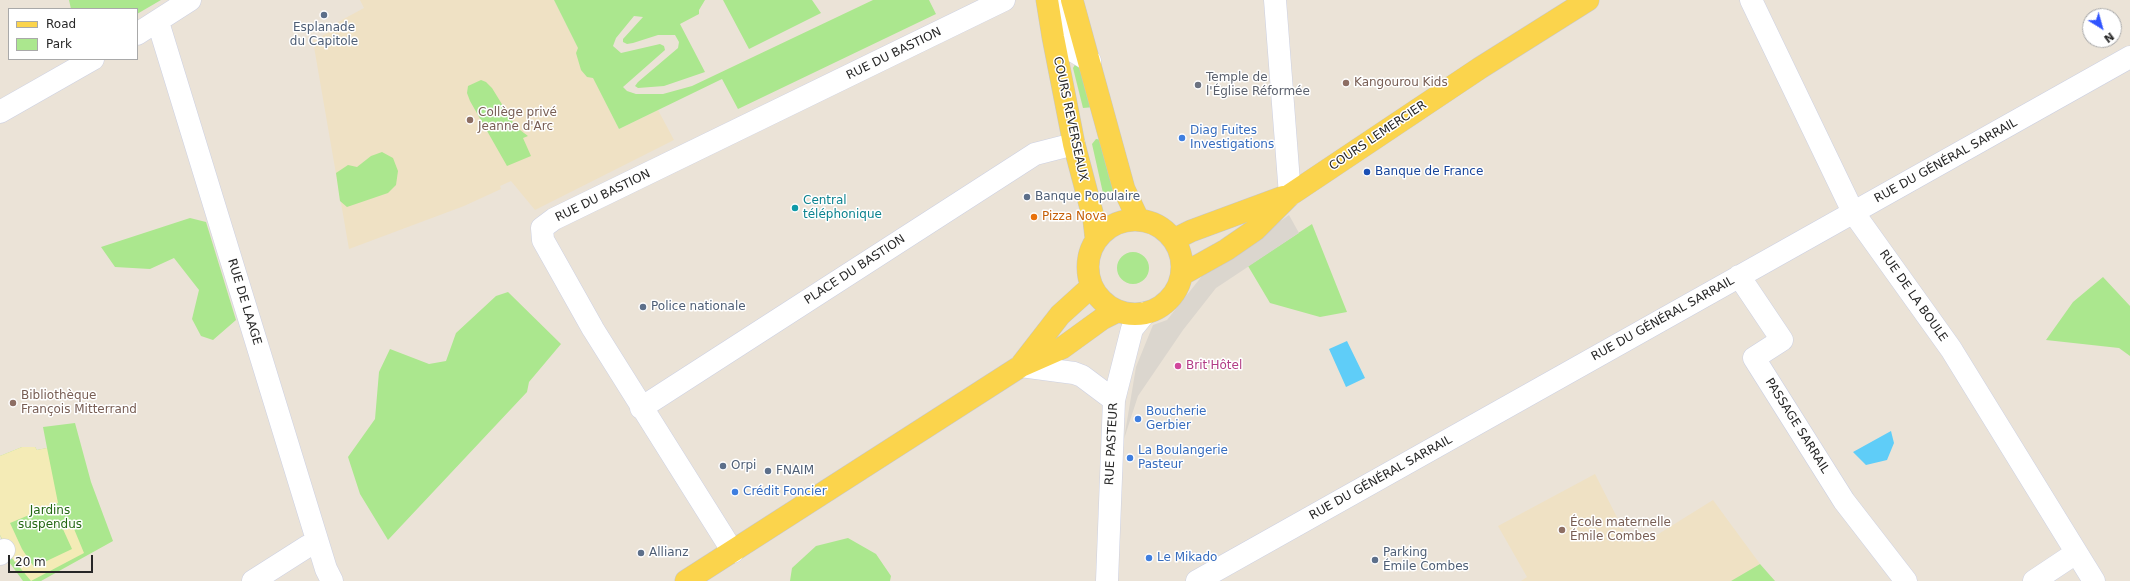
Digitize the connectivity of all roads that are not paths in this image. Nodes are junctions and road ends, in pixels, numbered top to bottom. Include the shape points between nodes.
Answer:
1 (190, 0) edge
2 (1004, 0) edge
3 (1047, 0) edge
4 (1060, 0) edge
5 (1072, 0) edge
6 (1275, 0) edge
7 (1588, 0) edge
8 (1752, 0) edge
9 (158, 22) junction
10 (138, 33) edge
11 (2130, 57) edge
12 (91, 60) edge
13 (1090, 61) junction
14 (0, 112) edge
15 (1074, 144) junction
16 (1290, 195) junction
17 (1853, 212) junction
18 (1138, 220) junction
19 (1096, 238) junction
20 (1174, 239) junction
21 (1183, 274) junction
22 (1739, 276) junction
23 (1092, 286) junction
24 (1118, 311) junction
25 (1145, 313) junction
26 (1021, 366) junction
27 (1114, 400) junction
28 (641, 408) junction
29 (733, 552) junction
30 (2076, 553) junction
31 (321, 564) edge
32 (1199, 580) edge
33 (253, 581) edge
34 (686, 581) edge
35 (1107, 581) edge
36 (1906, 581) edge
37 (2034, 581) edge
38 (2094, 581) edge

1 - 9 street
2 - 28 street, RUE DU BASTION via 554,219 542,228 543,240
3 - 15 main road, COURS REVERSEAUX
4 - 13 street via 1070,44 1075,52
5 - 13 main road
6 - 16 street
7 - 16 main road, COURS LEMERCIER via 1480,68
8 - 17 street, RUE DE LA BOULE
9 - 10 street
9 - 31 street, RUE DE LAAGE
11 - 17 street, RUE DU GÉNÉRAL SARRAIL
12 - 14 street
13 - 18 main road via 1124,189
15 - 19 main road, COURS REVERSEAUX via 1094,220
15 - 28 street, PLACE DU BASTION via 1035,154
16 - 20 main road, COURS LEMERCIER
16 - 21 main road, COURS LEMERCIER via 1255,230
17 - 22 street, RUE DU GÉNÉRAL SARRAIL
17 - 30 street, RUE DE LA BOULE via 1951,349
18 - 19 main road via 1112,226
18 - 20 main road via 1152,222 1165,229
19 - 23 main road via 1089,258 1088,272
20 - 21 main road via 1183,263
21 - 25 main road via 1170,300 1159,309
22 - 32 street, RUE DU GÉNÉRAL SARRAIL
22 - 36 street, PASSAGE SARRAIL via 1782,340 1754,358 1844,501
23 - 24 main road via 1101,300
23 - 26 main road via 1060,315
24 - 25 main road
24 - 26 main road via 1102,319 1062,348
25 - 27 street, RUE PASTEUR via 1132,329
26 - 27 street via 1074,373
26 - 29 main road
27 - 35 street, RUE PASTEUR
28 - 29 street, RUE DU BASTION
29 - 34 main road
30 - 37 street
30 - 38 street, RUE DE LA BOULE
31 - 33 street

